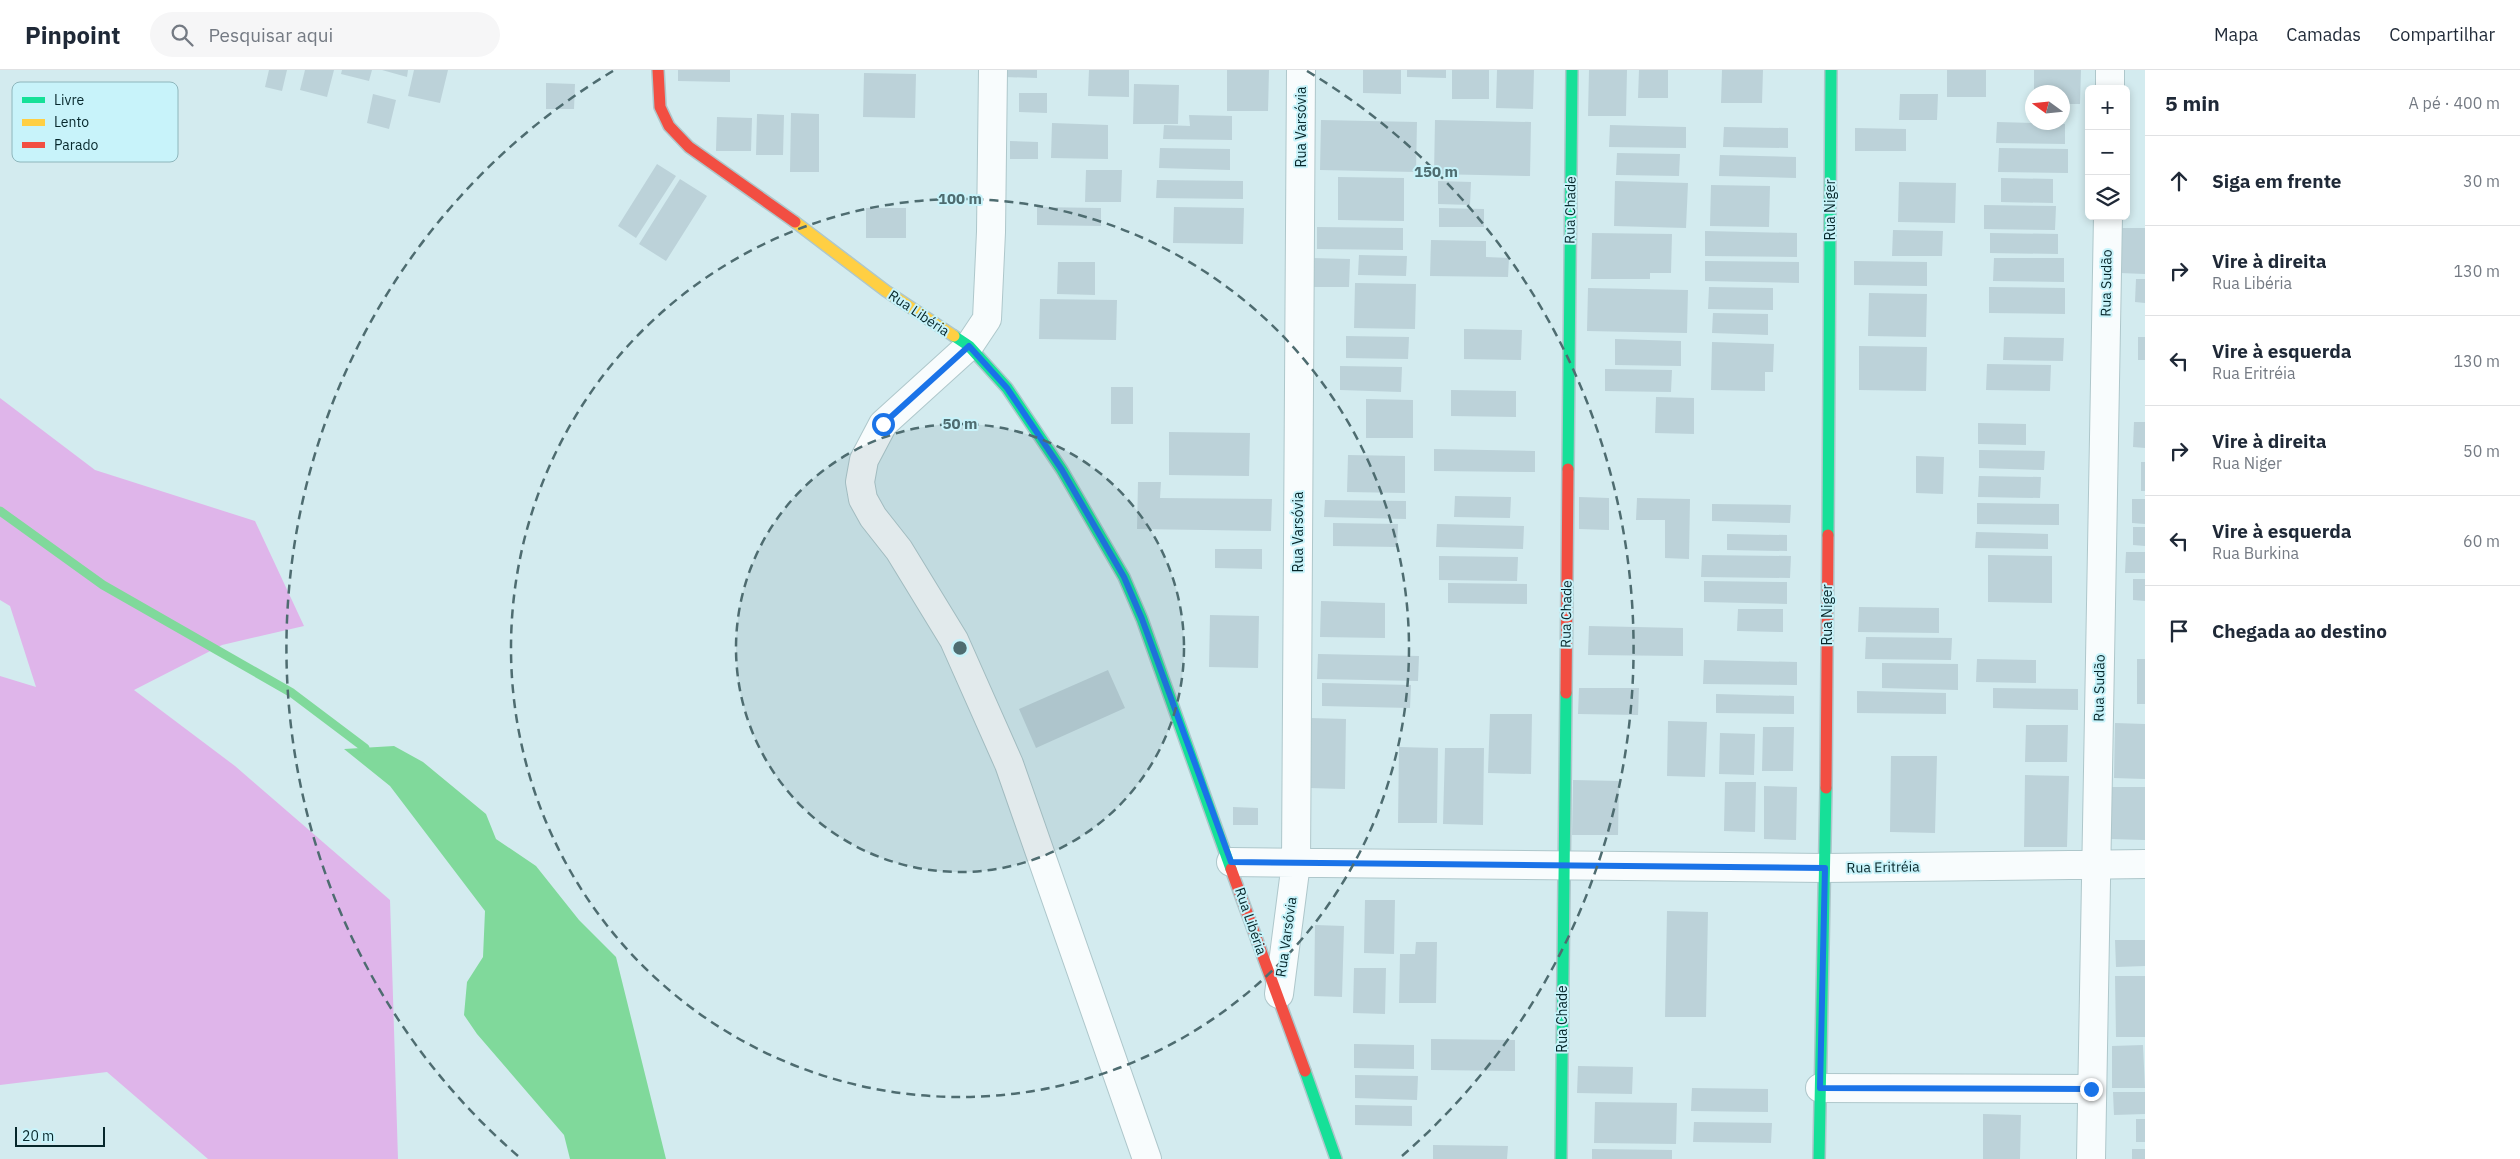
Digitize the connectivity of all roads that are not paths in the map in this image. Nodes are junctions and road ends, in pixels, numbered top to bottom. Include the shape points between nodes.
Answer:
1 (658, 70) edge
2 (993, 70) edge
3 (1301, 70) edge
4 (1572, 70) edge
5 (1831, 70) edge
6 (2110, 70) edge
7 (2110, 85) edge
8 (2108, 220) edge
9 (969, 346) junction
10 (1231, 862) junction
11 (1296, 862) junction
12 (2096, 864) junction
13 (2145, 864) edge
14 (1563, 866) junction
15 (1825, 868) junction
16 (1279, 994) junction
17 (1820, 1088) junction
18 (2091, 1089) junction
19 (1147, 1159) edge
20 (1336, 1159) edge
21 (1562, 1159) edge
22 (1819, 1159) edge
23 (2091, 1159) edge

1 - 9 street, Rua Libéria via 660,107 666,120 689,147 886,291
2 - 9 street via 987,319
3 - 11 street, Rua Varsóvia
4 - 14 street, Rua Chade
5 - 15 street, Rua Niger
6 - 7 street
8 - 12 street, Rua Sudão
9 - 10 street, Rua Libéria via 1007,388 1062,470 1124,577
9 - 19 street via 883,424 864,460 860,482 863,499 899,550 954,640 1010,764
10 - 11 street, Rua Eritréia
10 - 16 street, Rua Libéria via 1271,980
11 - 14 street, Rua Eritréia
11 - 16 street, Rua Varsóvia
12 - 13 street, Rua Eritréia
12 - 15 street, Rua Eritréia
12 - 18 street, Rua Sudão
14 - 15 street, Rua Eritréia
14 - 21 street, Rua Chade
15 - 17 street, Rua Niger
16 - 20 street, Rua Libéria
17 - 18 street
17 - 22 street, Rua Niger
18 - 23 street, Rua Sudão

